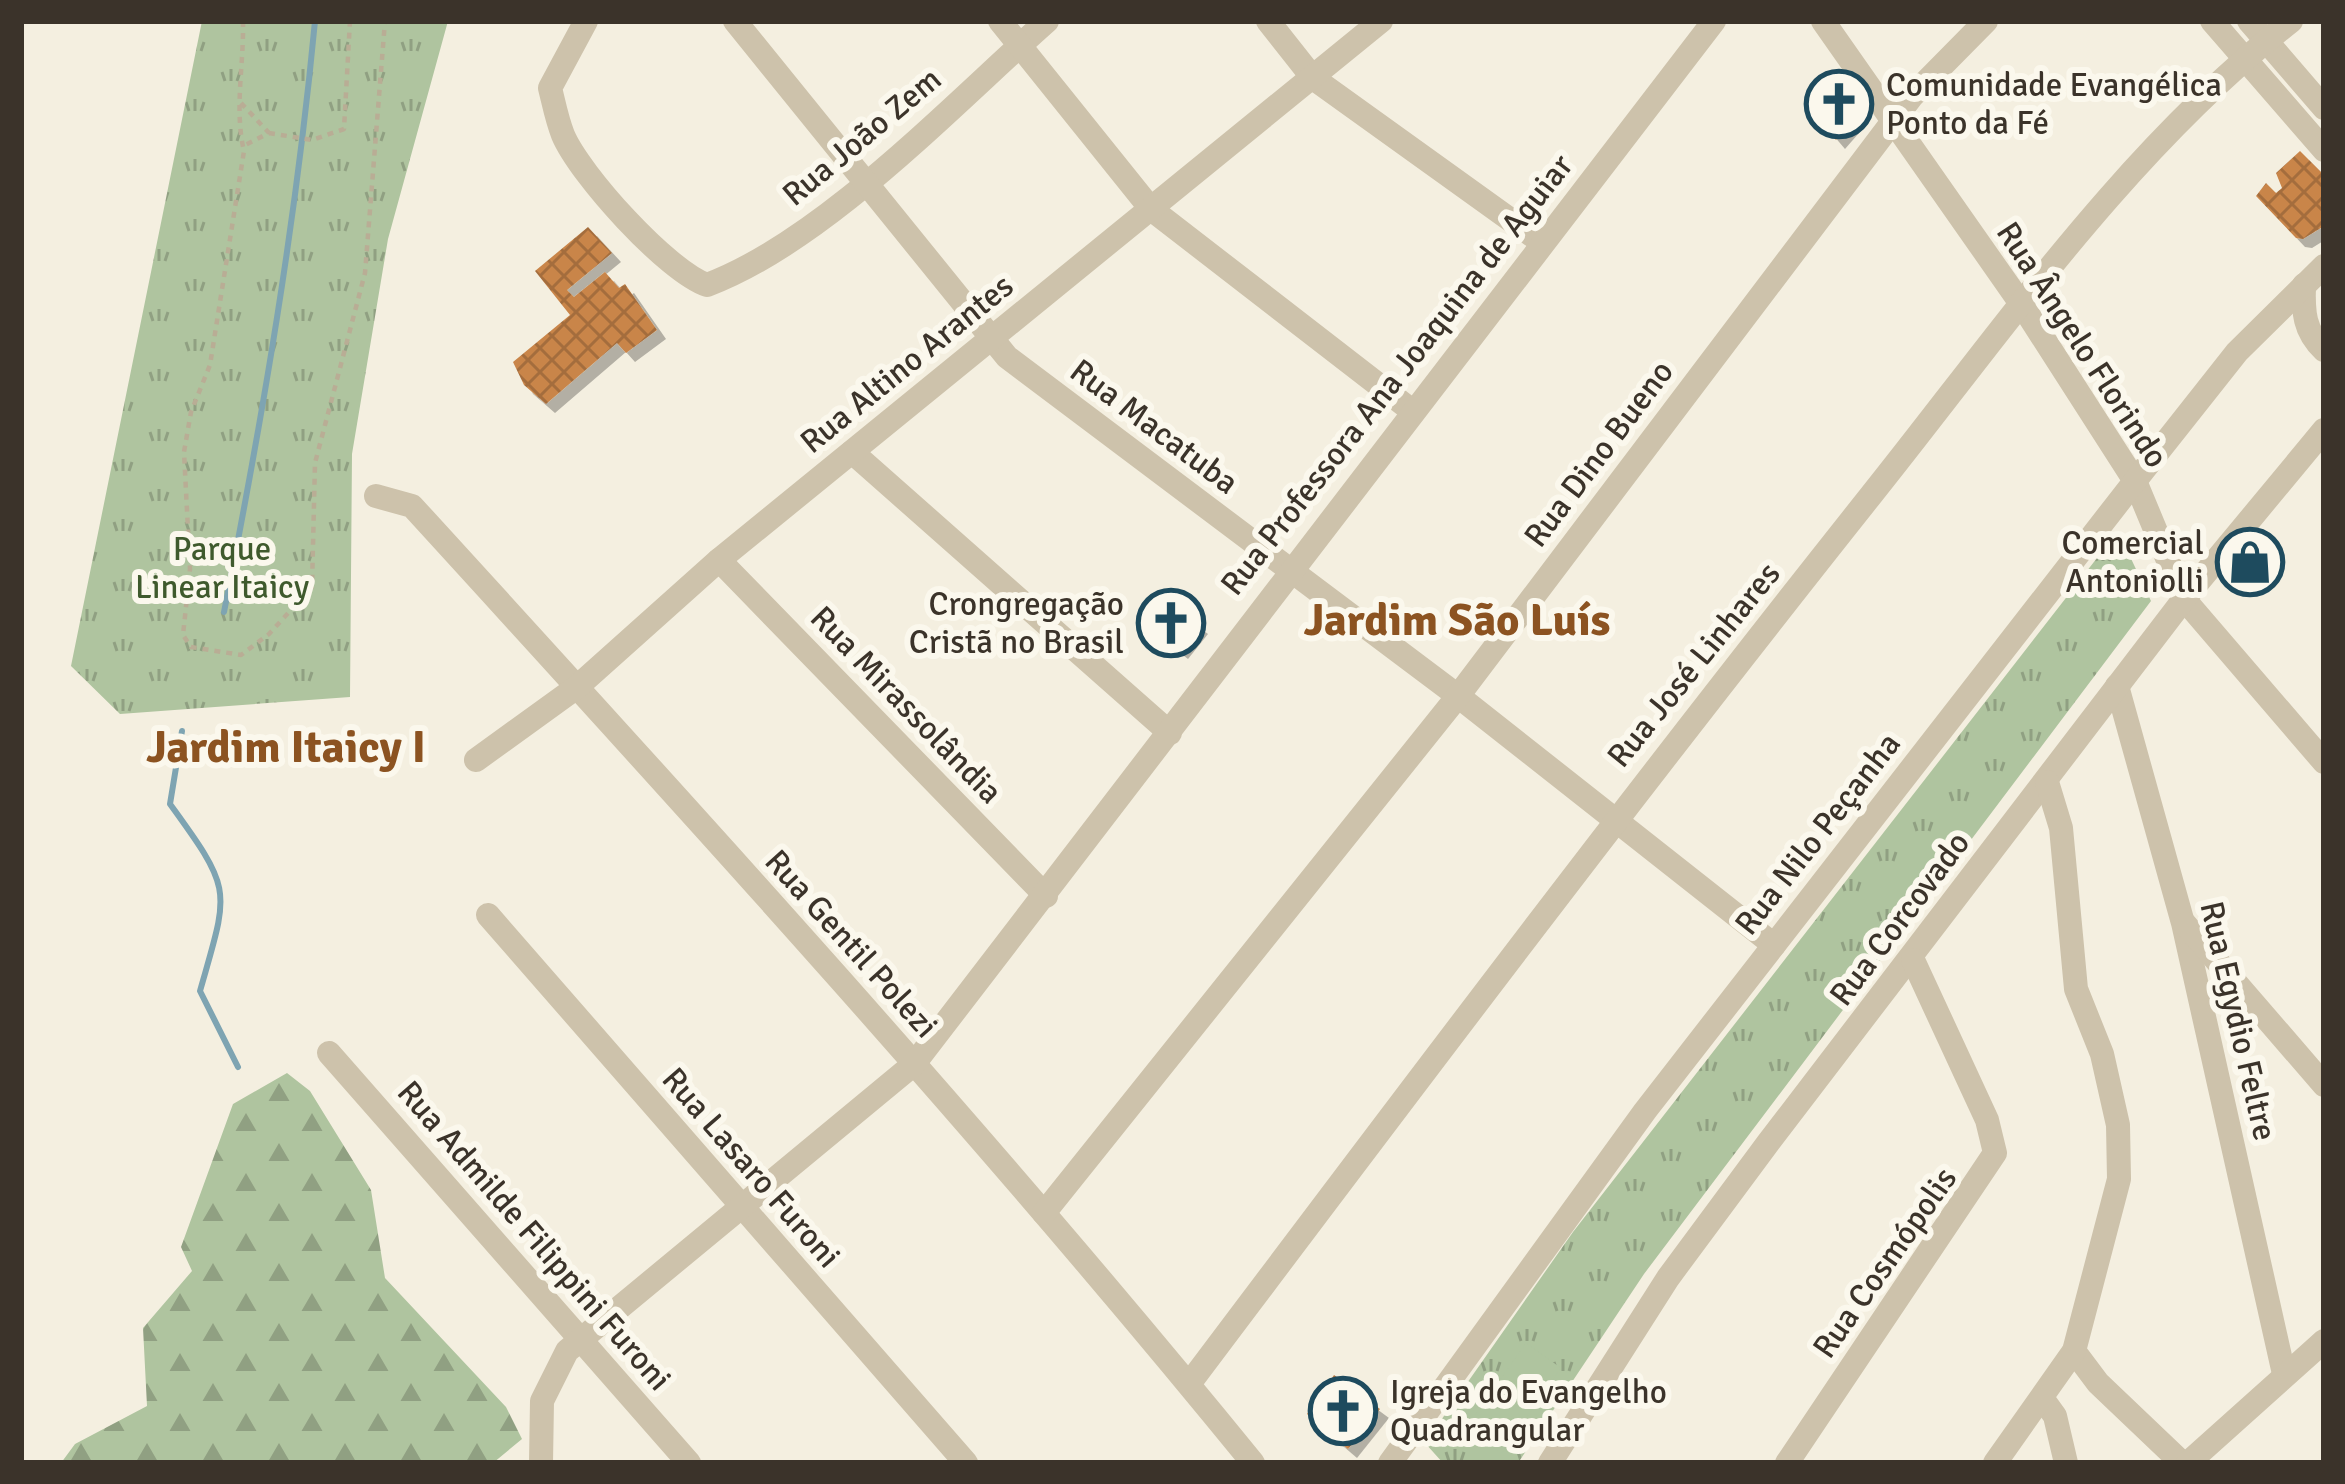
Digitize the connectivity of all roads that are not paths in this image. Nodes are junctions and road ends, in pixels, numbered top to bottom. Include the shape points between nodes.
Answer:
1 (586, 21) edge
2 (735, 21) edge
3 (1000, 21) edge
4 (1047, 21) edge
5 (1268, 21) edge
6 (1381, 21) edge
7 (1714, 21) edge
8 (1823, 21) edge
9 (1986, 21) edge
10 (2212, 21) edge
11 (2248, 21) edge
12 (2290, 21) edge
13 (2266, 41) junction
14 (1019, 46) junction
15 (2243, 59) junction
16 (1313, 78) junction
17 (2324, 108) edge
18 (1891, 122) junction
19 (2324, 150) edge
20 (868, 179) junction
21 (1151, 209) junction
22 (1540, 242) junction
23 (2324, 266) edge
24 (2304, 285) junction
25 (2023, 305) junction
26 (989, 338) junction
27 (2324, 350) edge
28 (1412, 410) junction
29 (2324, 430) edge
30 (851, 452) junction
31 (2135, 481) junction
32 (376, 496) dead end
33 (719, 560) junction
34 (1289, 570) junction
35 (2184, 598) junction
36 (2117, 686) junction
37 (577, 687) junction
38 (1458, 696) junction
39 (1169, 733) junction
40 (476, 760) dead end
41 (2324, 762) edge
42 (2047, 782) junction
43 (1612, 820) junction
44 (1046, 896) junction
45 (488, 915) dead end
46 (2183, 922) junction
47 (1774, 945) junction
48 (1912, 960) junction
49 (328, 1053) dead end
50 (914, 1064) junction
51 (2324, 1085) edge
52 (740, 1208) junction
53 (1044, 1213) junction
54 (581, 1338) junction
55 (2324, 1341) edge
56 (2074, 1351) junction
57 (2284, 1374) junction
58 (1189, 1384) junction
59 (2042, 1398) junction
60 (541, 1463) edge
61 (689, 1463) edge
62 (967, 1463) edge
63 (1253, 1463) edge
64 (1390, 1463) edge
65 (1550, 1463) edge
66 (1787, 1463) edge
67 (1995, 1463) edge
68 (2066, 1463) edge
69 (2185, 1463) edge

1 - 20 street, Rua João Zem via 550,88 565,140 685,278 707,285 735,275
2 - 20 street, Rua Macatuba
3 - 14 street
4 - 14 street, Rua João Zem
5 - 16 street
6 - 16 street, Rua Altino Arantes
7 - 22 street, Rua Professora Ana Joaquina de Aguiar
8 - 18 street, Rua Ângelo Florindo
9 - 18 street, Rua Dino Bueno
10 - 15 street
11 - 13 street
12 - 13 street, Rua José Linhares
13 - 15 street, Rua José Linhares
13 - 17 street
14 - 20 street, Rua João Zem
14 - 21 street
15 - 19 street
15 - 25 street, Rua José Linhares via 2078,232
16 - 21 street, Rua Altino Arantes
16 - 22 street
18 - 25 street, Rua Ângelo Florindo
18 - 38 street, Rua Dino Bueno
20 - 26 street, Rua Macatuba
21 - 26 street, Rua Altino Arantes
21 - 28 street
22 - 28 street, Rua Professora Ana Joaquina de Aguiar
23 - 24 street, Rua Nilo Peçanha
24 - 27 street via 2310,336
24 - 31 street, Rua Nilo Peçanha via 2237,352
25 - 31 street, Rua Ângelo Florindo
25 - 43 street, Rua José Linhares
26 - 30 street, Rua Altino Arantes
26 - 34 street, Rua Macatuba
28 - 34 street, Rua Professora Ana Joaquina de Aguiar
29 - 35 street, Rua Corcovado
30 - 33 street, Rua Altino Arantes
30 - 39 street
31 - 35 street, Rua Ângelo Florindo
31 - 47 street, Rua Nilo Peçanha
32 - 37 street, Rua Gentil Polezi via 412,506
33 - 37 street, Rua Altino Arantes
33 - 44 street, Rua Mirassolândia
34 - 38 street, Rua Macatuba
34 - 39 street, Rua Professora Ana Joaquina de Aguiar
35 - 36 street, Rua Corcovado
35 - 41 street, Rua Ângelo Florindo
36 - 42 street, Rua Corcovado
36 - 46 street, Rua Egydio Feltre
37 - 40 street, Rua Altino Arantes
37 - 50 street, Rua Gentil Polezi
38 - 43 street, Rua Macatuba
38 - 53 street, Rua Dino Bueno
39 - 44 street, Rua Professora Ana Joaquina de Aguiar
42 - 48 street, Rua Corcovado
42 - 56 street via 2061,828 2076,989 2118,1125 2119,1179
43 - 47 street, Rua Macatuba
43 - 58 street, Rua José Linhares
44 - 50 street, Rua Professora Ana Joaquina de Aguiar
45 - 52 street, Rua Lasaro Furoni
46 - 51 street
46 - 57 street, Rua Egydio Feltre
47 - 64 street, Rua Nilo Peçanha
48 - 65 street, Rua Corcovado via 1668,1278
48 - 66 street, Rua Cosmópolis via 1988,1120 1995,1153
49 - 54 street, Rua Admilde Filippini Furoni
50 - 52 street, Rua Professora Ana Joaquina de Aguiar
50 - 53 street, Rua Gentil Polezi
52 - 54 street, Rua Professora Ana Joaquina de Aguiar
52 - 62 street, Rua Lasaro Furoni
53 - 58 street, Rua Gentil Polezi
54 - 60 street, Rua Professora Ana Joaquina de Aguiar via 542,1401
54 - 61 street, Rua Admilde Filippini Furoni
55 - 57 street
56 - 59 street
56 - 69 street
57 - 69 street
58 - 63 street, Rua Gentil Polezi
59 - 67 street
59 - 68 street

